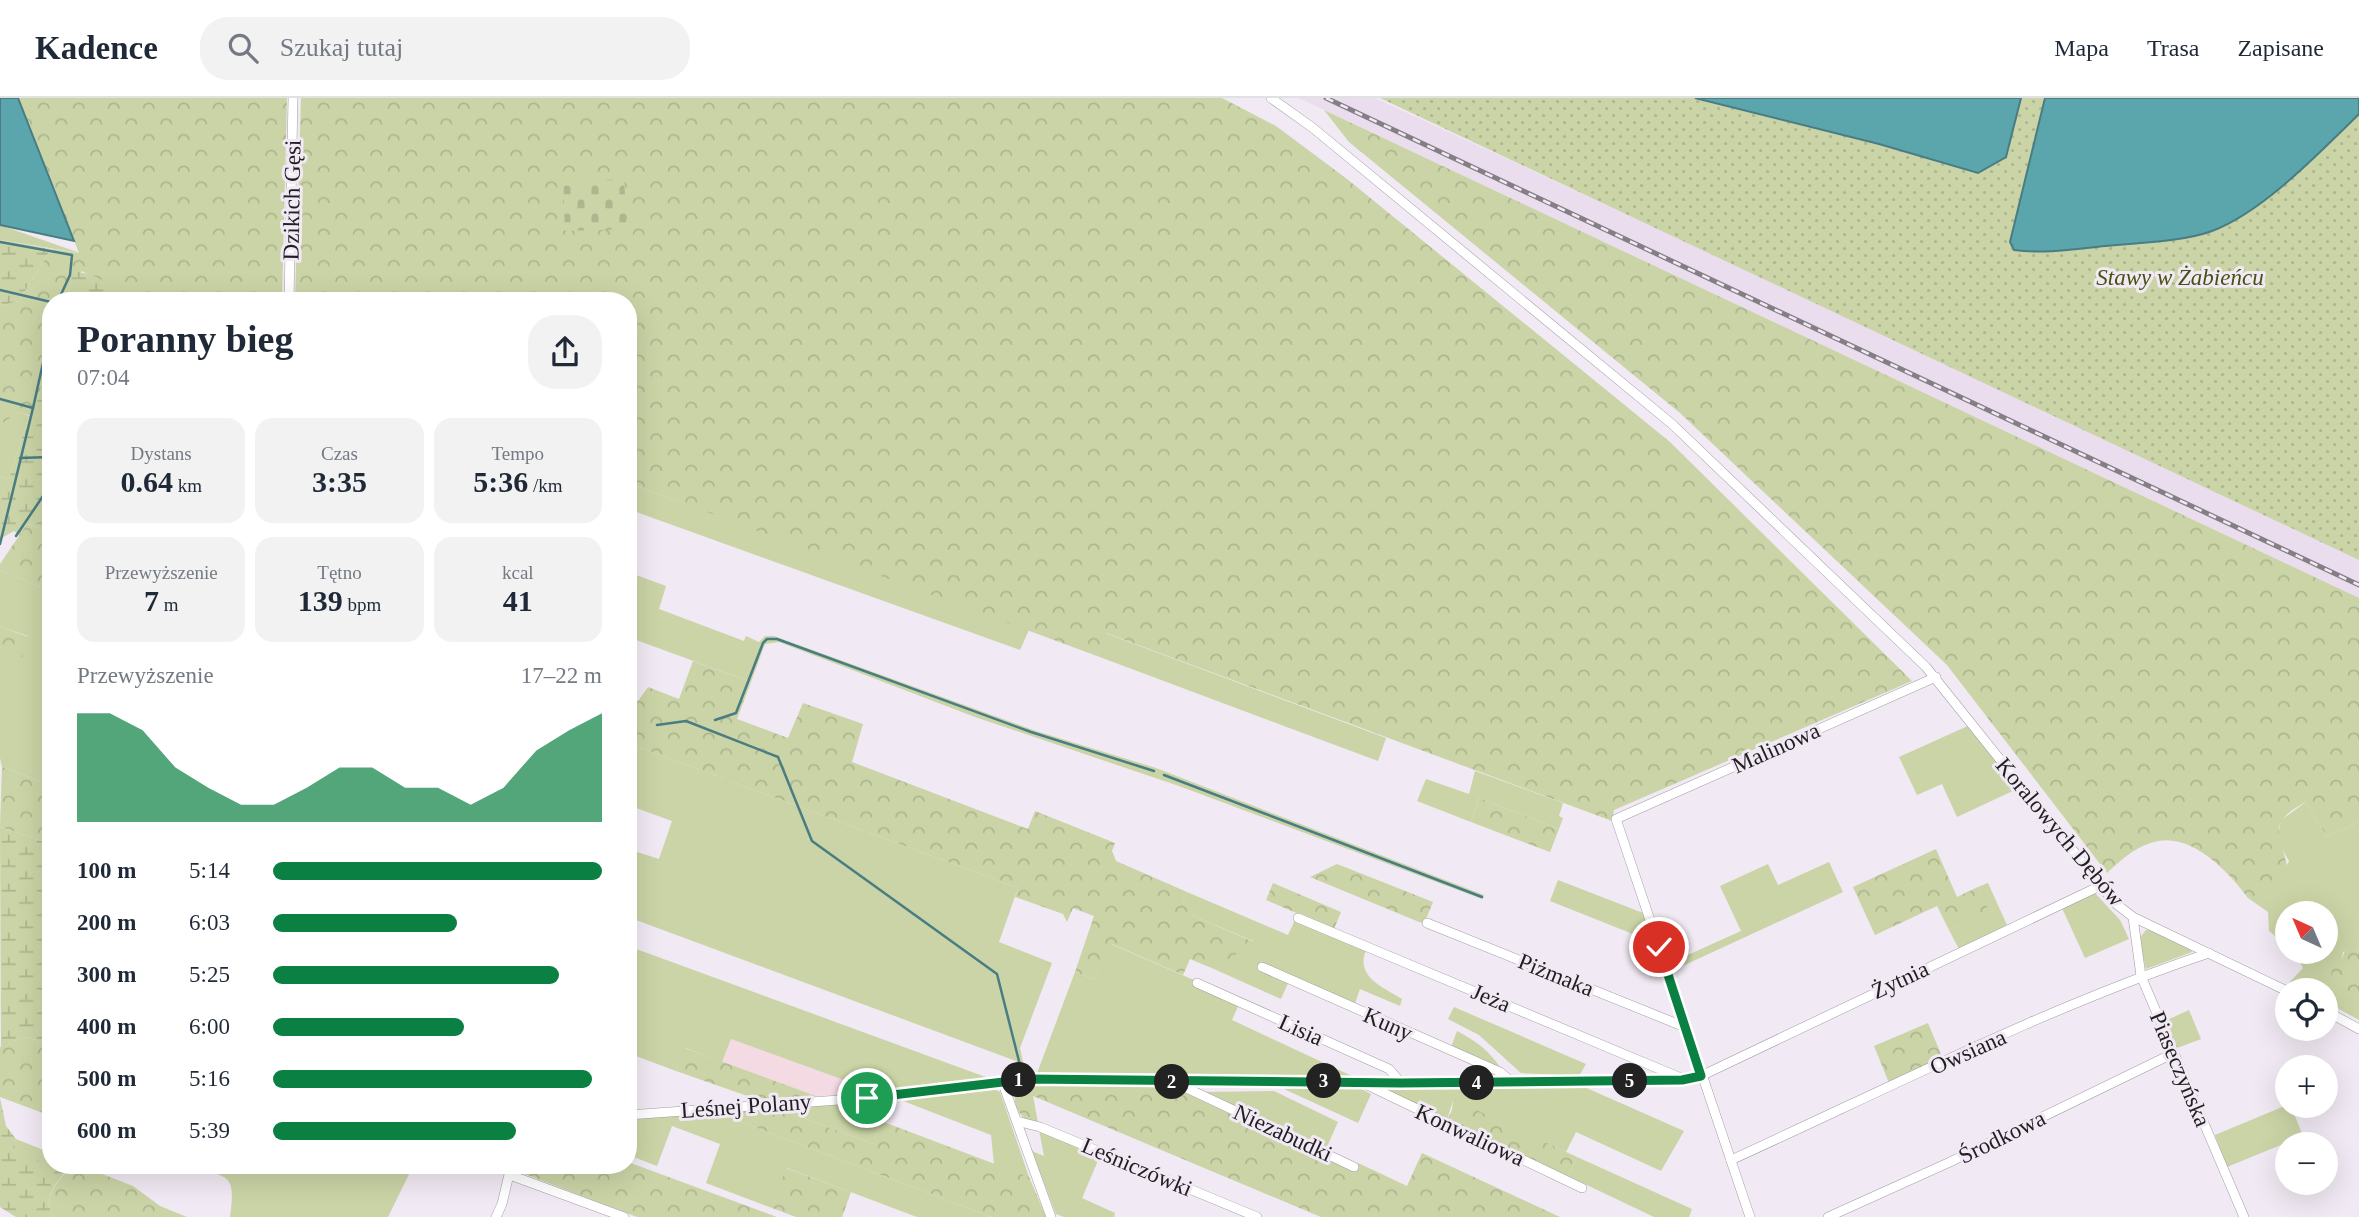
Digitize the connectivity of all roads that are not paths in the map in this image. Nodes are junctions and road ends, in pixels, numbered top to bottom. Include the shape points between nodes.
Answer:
1 (293, 98) edge
2 (1271, 98) edge
3 (289, 292) edge
4 (1936, 677) junction
5 (2100, 886) junction
6 (2133, 917) junction
7 (1298, 918) dead end
8 (1427, 923) dead end
9 (2209, 953) junction
10 (1262, 967) dead end
11 (2141, 976) junction
12 (1197, 983) dead end
13 (2275, 985) edge
14 (2338, 1018) edge
15 (1685, 1027) junction
16 (2359, 1029) edge
17 (2174, 1053) junction
18 (1701, 1076) junction
19 (1682, 1080) junction
20 (1002, 1081) junction
21 (1359, 1081) junction
22 (1174, 1082) junction
23 (1401, 1083) junction
24 (1513, 1083) junction
25 (637, 1114) edge
26 (1017, 1121) junction
27 (1731, 1160) junction
28 (1354, 1167) dead end
29 (509, 1174) edge
30 (520, 1174) edge
31 (1582, 1188) dead end
32 (496, 1217) edge
33 (624, 1217) edge
34 (1051, 1217) edge
35 (1257, 1217) edge
36 (1750, 1217) edge
37 (1828, 1217) edge
38 (2244, 1217) edge

1 - 3 street, Dzikich Gęsi
2 - 4 street, Koralowych Dębów via 1672,424
4 - 5 street, Koralowych Dębów
4 - 15 street, Malinowa via 1616,819
5 - 6 street, Koralowych Dębów
5 - 18 street, Żytnia
6 - 9 street, Koralowych Dębów
6 - 11 street, Piaseczyńska
7 - 19 street, Jeża
8 - 15 street, Piżmaka
9 - 11 street, Owsiana
9 - 13 street, Koralowych Dębów
10 - 24 street, Kuny via 1500,1072
11 - 17 street, Piaseczyńska
11 - 27 street, Owsiana
12 - 23 street, Lisia via 1389,1069
14 - 16 street
15 - 18 street
17 - 37 street, Środkowa
17 - 38 street, Piaseczyńska
18 - 19 street, Leśnej Polany
18 - 27 street
19 - 24 street, Leśnej Polany
20 - 22 street, Leśnej Polany
20 - 25 street, Leśnej Polany via 880,1097
20 - 26 street
21 - 22 street, Leśnej Polany
21 - 23 street, Leśnej Polany
21 - 31 street, Konwaliowa
22 - 28 street, Niezabudki
23 - 24 street, Leśnej Polany
26 - 34 street
26 - 35 street, Leśniczówki
27 - 36 street
29 - 32 street
30 - 33 street

